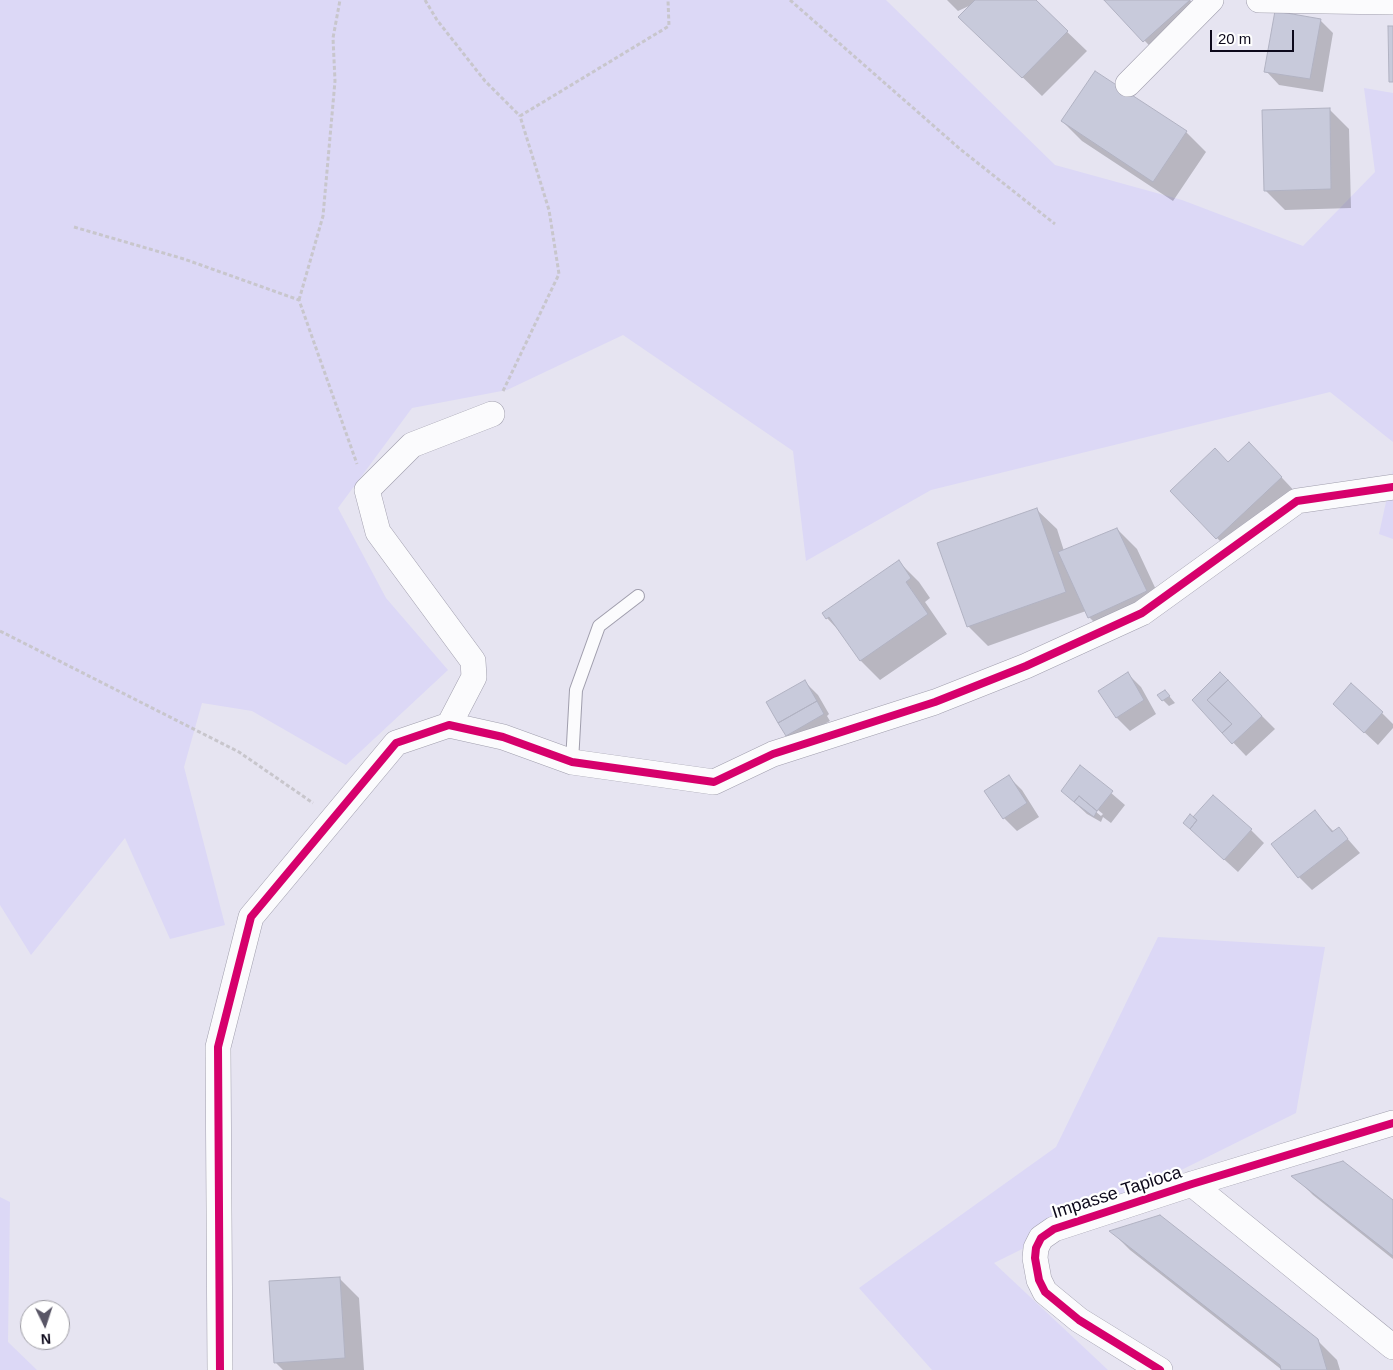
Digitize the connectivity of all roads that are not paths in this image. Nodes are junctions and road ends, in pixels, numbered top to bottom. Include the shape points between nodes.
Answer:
1 (1210, 0) edge
2 (1259, 0) edge
3 (1341, 1) edge
4 (1393, 2) edge
5 (1128, 84) dead end
6 (492, 414) road end
7 (1393, 487) edge
8 (638, 596) dead end
9 (449, 725) junction
10 (572, 762) junction
11 (1389, 1128) edge
12 (1192, 1184) junction
13 (1393, 1347) edge
14 (220, 1370) edge
15 (1160, 1370) edge

1 - 5 street
2 - 3 street
3 - 4 street
6 - 9 street via 412,445 366,490 378,532 473,662 474,677
7 - 10 street via 1297,501 1142,613 1026,666 935,702 773,754 714,782
8 - 10 lane via 599,626 576,690
9 - 10 street via 503,737
9 - 14 street via 396,744 251,917 218,1047
11 - 12 street, Impasse Tapioca
12 - 13 street
12 - 15 street, Impasse Tapioca via 1054,1229 1041,1238 1036,1248 1039,1280 1053,1300 1079,1320

